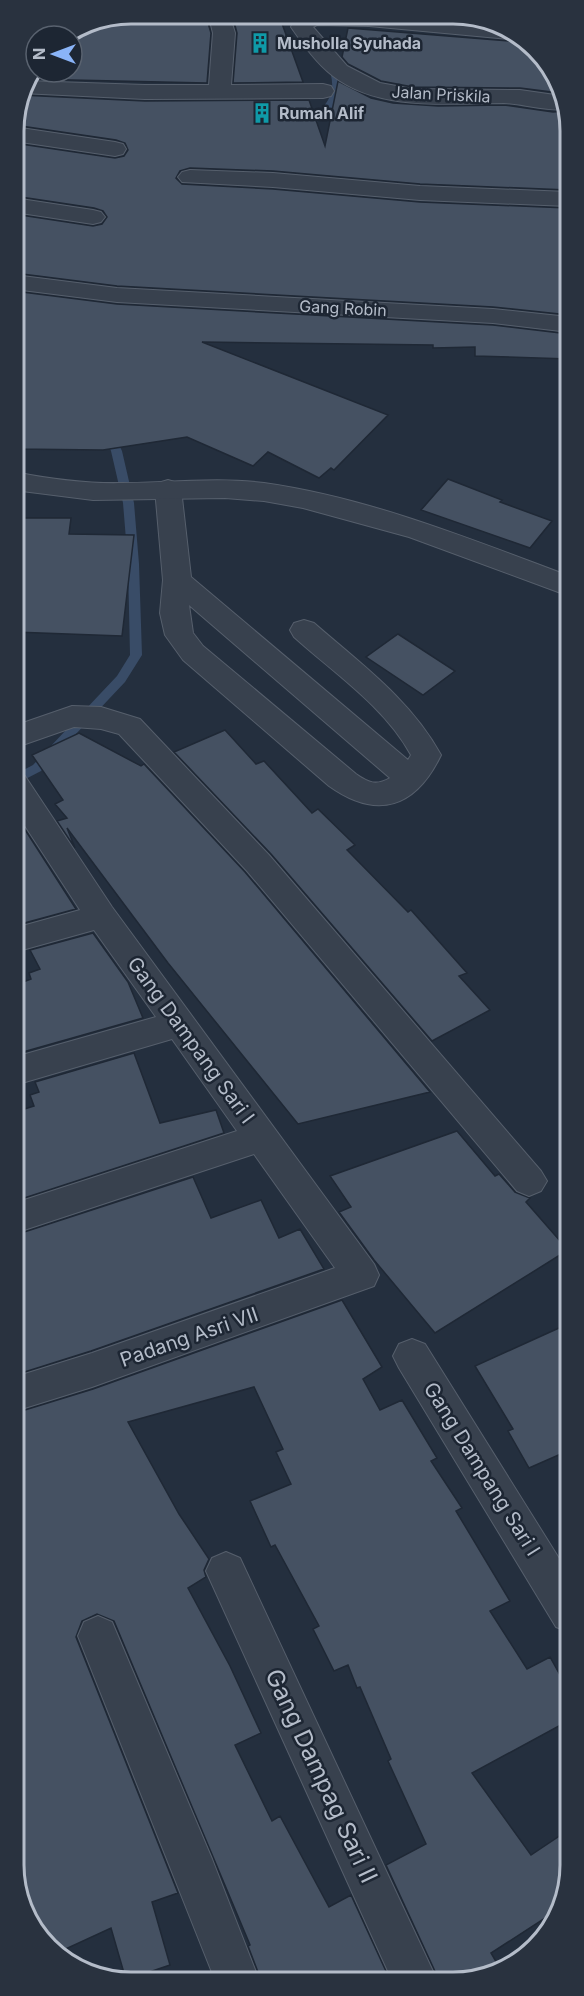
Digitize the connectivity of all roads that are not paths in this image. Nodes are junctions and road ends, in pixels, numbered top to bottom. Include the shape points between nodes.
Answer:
1 (222, 24) edge
2 (302, 24) edge
3 (418, 24) edge
4 (490, 31) edge
5 (33, 87) edge
6 (220, 91) junction
7 (323, 91) dead end
8 (555, 102) edge
9 (24, 135) edge
10 (115, 149) dead end
11 (190, 177) dead end
12 (560, 200) edge
13 (24, 207) edge
14 (93, 218) dead end
15 (24, 283) edge
16 (560, 324) edge
17 (24, 483) edge
18 (161, 489) junction
19 (177, 580) junction
20 (560, 584) edge
21 (304, 630) dead end
22 (24, 734) edge
23 (411, 779) junction
24 (24, 807) edge
25 (101, 915) junction
26 (24, 937) edge
27 (179, 1024) junction
28 (24, 1068) edge
29 (261, 1137) junction
30 (529, 1181) dead end
31 (24, 1215) edge
32 (361, 1275) joint
33 (412, 1356) dead end
34 (24, 1391) edge
35 (226, 1571) dead end
36 (560, 1597) edge
37 (98, 1636) dead end
38 (234, 1972) edge
39 (411, 1972) edge

1 - 6 street
2 - 8 street, Jalan Priskila via 320,54 338,70 357,82 392,94 521,97
3 - 4 street, Jalan Priskila
5 - 6 street
6 - 7 street
9 - 10 street
11 - 12 street
13 - 14 street
15 - 16 street, Gang Robin via 117,295 493,316
17 - 18 street via 106,492
18 - 19 street
18 - 20 street via 262,492 320,502 434,536
19 - 23 street
19 - 23 street via 174,613 179,635 193,653 233,688 362,792 375,795
21 - 23 street via 399,715 420,740 426,754
22 - 30 street via 72,716 129,726 258,863
24 - 25 street, Gang Dampang Sari I
25 - 26 street
25 - 27 street, Gang Dampang Sari I
27 - 28 street
27 - 29 street, Gang Dampang Sari I
29 - 31 street
29 - 32 street, Gang Dampang Sari I
32 - 34 street, Padang Asri VII
33 - 36 street, Gang Dampang Sari I
35 - 39 street, Gang Dampag Sari II
37 - 38 street

